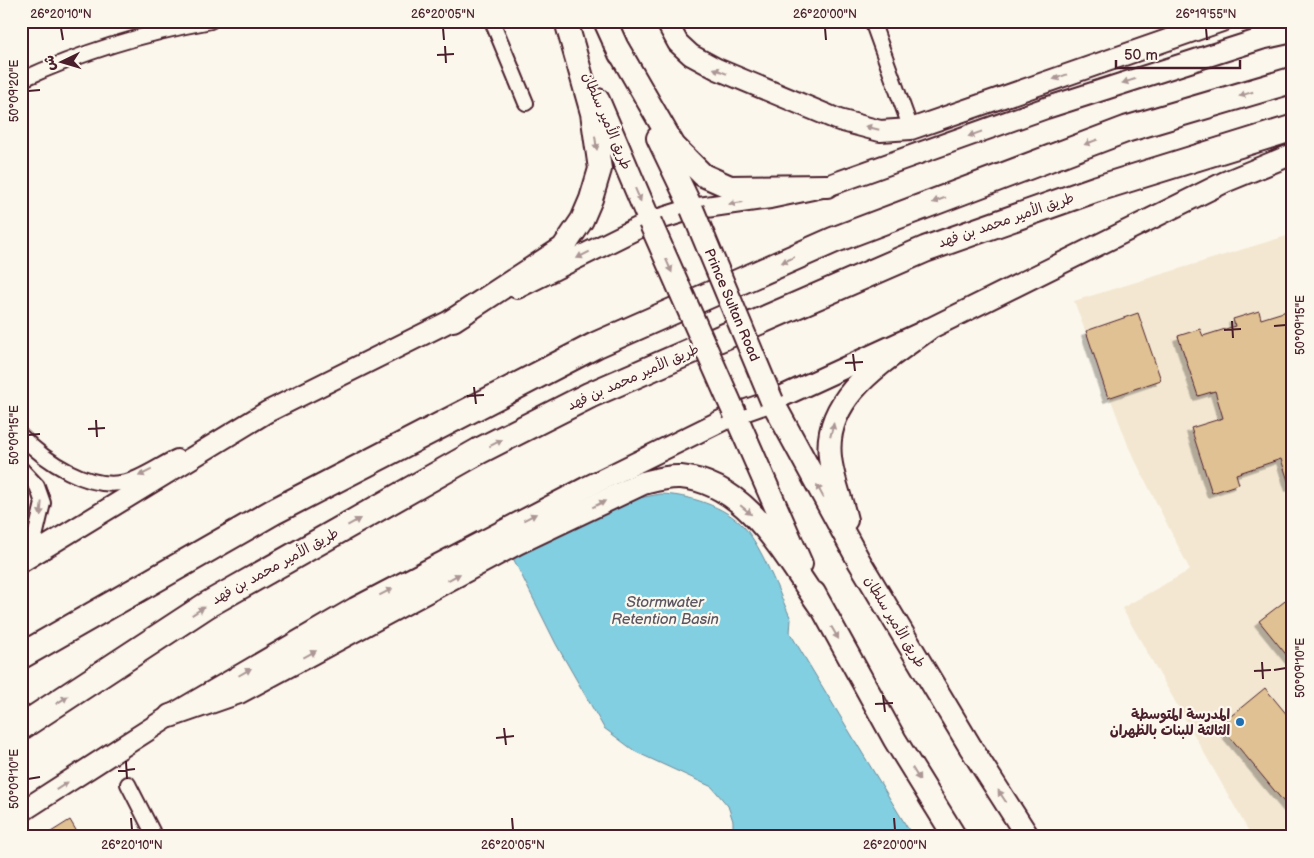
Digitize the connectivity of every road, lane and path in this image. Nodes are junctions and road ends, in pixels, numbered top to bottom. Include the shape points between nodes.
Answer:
1 (211, 21) edge
2 (492, 21) edge
3 (605, 21) edge
4 (666, 21) edge
5 (872, 21) edge
6 (1222, 21) edge
7 (566, 25) edge
8 (1293, 32) edge
9 (614, 42) junction
10 (21, 80) edge
11 (1293, 80) edge
12 (526, 103) dead end
13 (1293, 128) edge
14 (910, 129) junction
15 (1293, 154) edge
16 (826, 186) junction
17 (692, 209) junction
18 (650, 222) junction
19 (452, 320) junction
20 (927, 330) junction
21 (772, 401) junction
22 (267, 412) junction
23 (736, 414) junction
24 (21, 436) edge
25 (21, 469) edge
26 (21, 550) edge
27 (21, 562) edge
28 (858, 562) junction
29 (820, 606) junction
30 (21, 656) edge
31 (170, 716) junction
32 (21, 727) edge
33 (128, 784) dead end
34 (21, 812) edge
35 (155, 837) edge
36 (955, 837) edge
37 (1028, 837) edge

1 - 10 street via 156,32 56,64
2 - 12 street
3 - 9 main road
14 -> 4 main road via 880,131 839,120 717,69 691,55 678,43
5 - 14 street
6 -> 14 main road
7 -> 18 main road, طريق الأمير سلطان
7 -> 19 main road via 592,113 600,169 591,199 582,220 563,248
8 -> 16 main road via 1261,39 1046,108
9 - 16 main road via 674,146 703,175 730,187
9 - 17 main road
11 -> 30 highway via 1127,129 834,240 596,345 272,512
32 -> 13 highway, طريق الأمير محمد بن فهد via 207,605 478,451 590,395 926,249 1096,189
15 - 20 main road via 1225,182
16 -> 17 main road
17 - 18 main road
17 - 21 main road, Prince Sultan Road, bridge
18 -> 19 main road
18 -> 23 main road, bridge
19 - 22 main road
20 - 21 main road
28 -> 20 main road via 830,457 831,431 837,414 853,390 872,371
21 - 23 main road
28 -> 21 main road, طريق الأمير سلطان
22 -> 24 street via 126,482 93,482 68,473
22 - 27 main road
23 - 29 main road
31 -> 23 main road via 355,608
25 -> 26 street via 37,486 43,503 36,537
37 -> 28 main road, طريق الأمير سلطان
31 -> 29 main road via 239,692 517,543 643,483 661,478 702,481 724,491 757,518
29 -> 36 main road via 895,740
34 -> 31 main road
33 - 35 street

